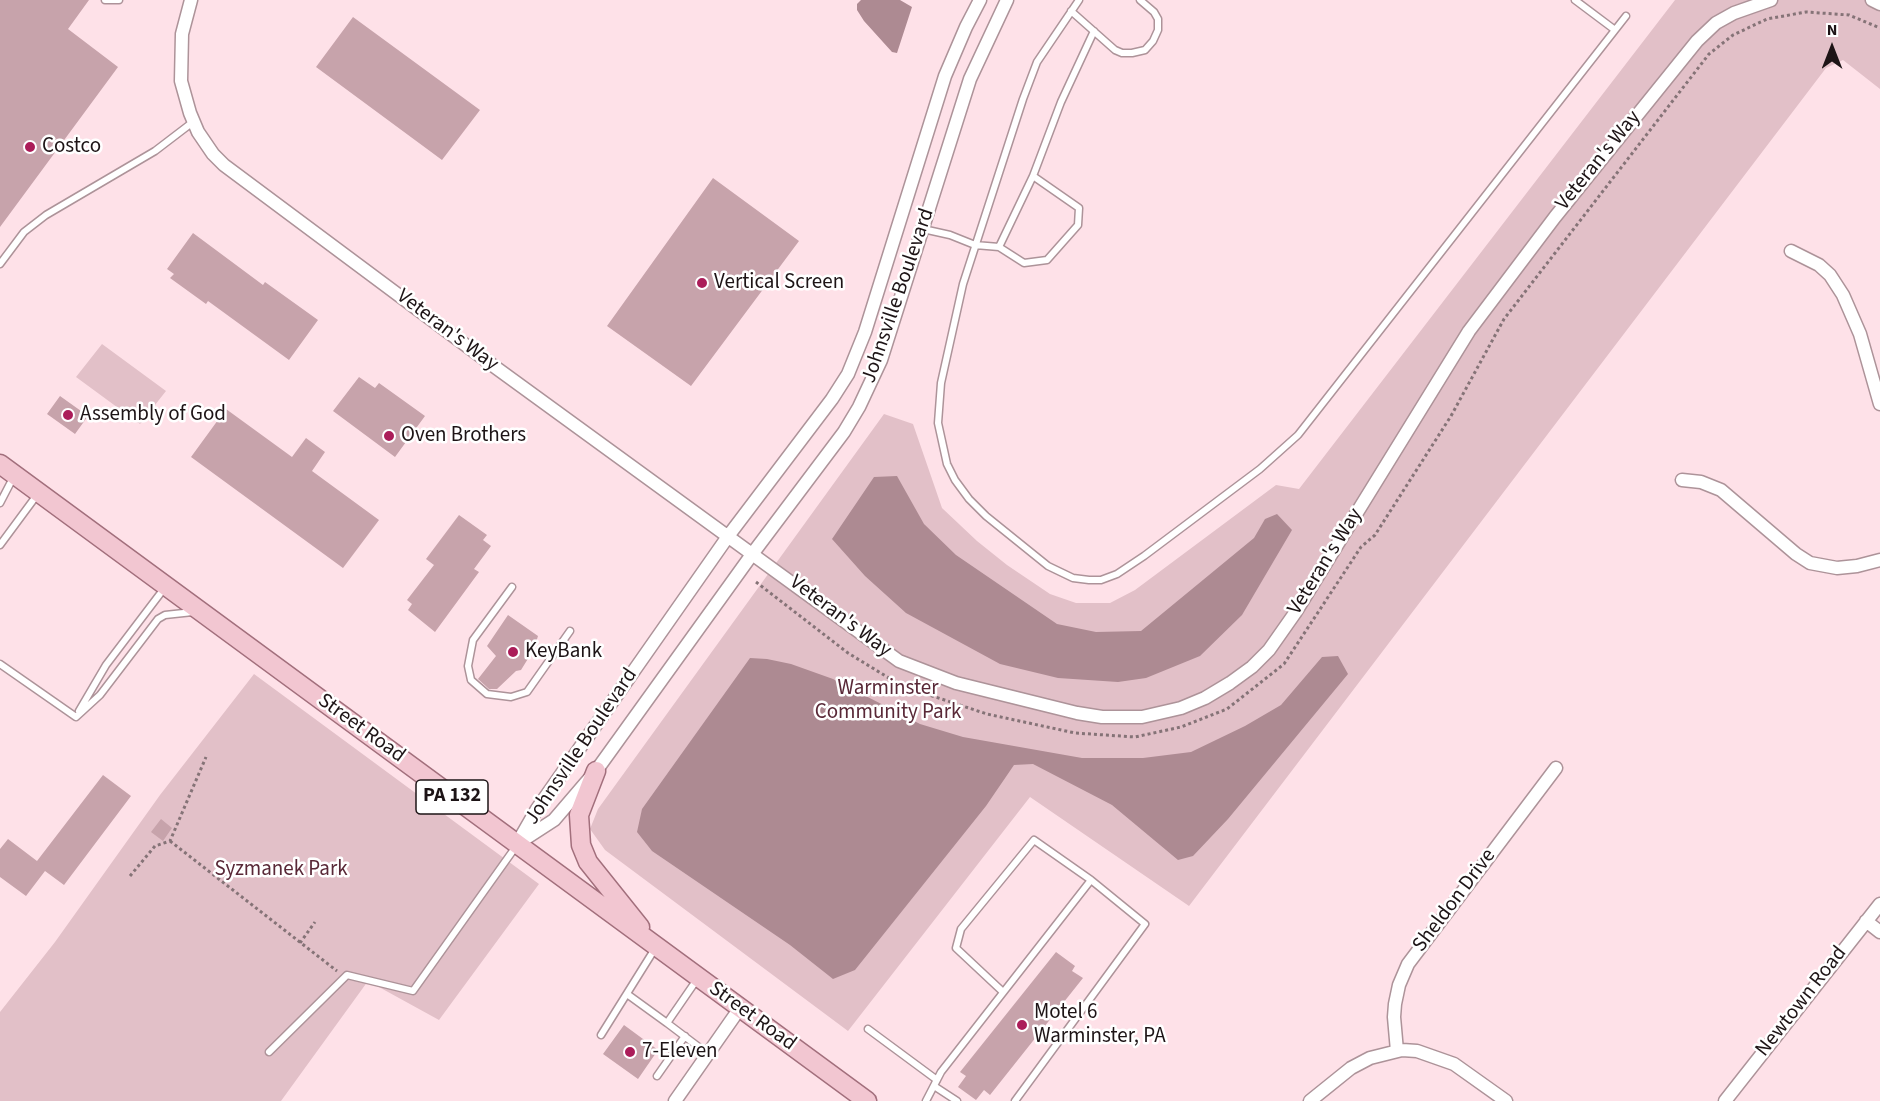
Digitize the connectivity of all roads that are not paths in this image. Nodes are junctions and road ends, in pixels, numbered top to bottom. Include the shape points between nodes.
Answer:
1 (105, 0) edge
2 (119, 0) edge
3 (191, 0) edge
4 (980, 0) edge
5 (1007, 0) edge
6 (1079, 0) edge
7 (1140, 0) edge
8 (1575, 0) edge
9 (1771, 0) edge
10 (1872, 0) edge
11 (1880, 4) edge
12 (1071, 11) junction
13 (1626, 16) dead end
14 (1615, 30) junction
15 (1094, 31) junction
16 (193, 122) junction
17 (1033, 176) junction
18 (922, 228) junction
19 (975, 244) junction
20 (999, 247) junction
21 (1791, 251) dead end
22 (0, 264) edge
23 (1879, 397) edge
24 (7, 469) edge
25 (1682, 480) dead end
26 (38, 492) junction
27 (0, 503) edge
28 (729, 535) junction
29 (0, 545) edge
30 (753, 553) junction
31 (1880, 560) edge
32 (166, 586) junction
33 (512, 587) dead end
34 (200, 611) junction
35 (570, 631) dead end
36 (0, 664) edge
37 (76, 717) junction
38 (1556, 768) dead end
39 (596, 771) junction
40 (517, 844) junction
41 (1091, 880) junction
42 (1880, 904) edge
43 (1866, 921) junction
44 (1880, 932) edge
45 (657, 947) junction
46 (698, 977) junction
47 (1003, 992) junction
48 (627, 994) junction
49 (740, 1008) junction
50 (667, 1023) junction
51 (868, 1029) dead end
52 (601, 1035) dead end
53 (685, 1036) junction
54 (1397, 1051) junction
55 (269, 1052) dead end
56 (708, 1054) junction
57 (657, 1076) dead end
58 (935, 1083) junction
59 (860, 1099) edge
60 (675, 1101) edge
61 (926, 1101) edge
62 (957, 1101) edge
63 (1015, 1101) edge
64 (1310, 1101) edge
65 (1506, 1101) edge
66 (1725, 1101) edge

1 - 2 lane
3 - 16 street, Veteran's Way via 182,34 181,81
4 - 28 street, Johnsville Boulevard via 945,76 865,332 848,374
5 - 18 street, Johnsville Boulevard via 970,79
6 - 12 lane
7 - 15 lane via 1158,19 1158,30 1145,50 1122,53
8 - 14 lane
9 - 30 street, Veteran's Way via 1716,23 1682,59 1469,331 1269,650 1252,667 1205,698 1142,717 1102,717 941,679 881,650
10 - 11 street
12 - 15 lane
12 - 19 lane via 1037,62
13 - 14 lane
14 - 19 lane via 1298,435 1260,469 1117,574 1089,580 1073,578 1048,566 969,499 947,464 938,423 940,383
15 - 17 lane
16 - 22 lane via 155,151 46,215 24,232
16 - 28 street, Veteran's Way via 224,165
17 - 20 lane
17 - 20 lane via 1079,208 1078,225 1047,260 1024,263
18 - 19 lane
18 - 30 street, Johnsville Boulevard via 881,360 859,407
19 - 20 lane
21 - 23 street via 1830,275 1843,295 1860,334
24 - 26 main road, Street Road / PA 132
24 - 27 lane
25 - 31 street via 1721,490 1810,563 1838,568
26 - 29 lane
26 - 32 main road, Street Road / PA 132
28 - 30 street, Veteran's Way
28 - 40 street, Johnsville Boulevard via 537,809
30 - 39 street, Johnsville Boulevard
32 - 34 main road, Street Road / PA 132
32 - 37 lane via 106,665
33 - 35 lane via 473,640 468,666 471,680 487,694 511,697 526,692
34 - 37 lane via 158,618 100,695
34 - 40 main road, Street Road / PA 132
36 - 37 lane
38 - 54 street, Sheldon Drive via 1408,964 1395,1004
39 - 40 street, Johnsville Boulevard via 554,820
39 - 45 main road via 579,814 581,845 588,862
40 - 45 main road, Street Road / PA 132
40 - 55 lane via 413,991 346,977
41 - 47 lane
41 - 47 lane via 1034,840 961,929 956,948
41 - 63 lane via 1145,924
42 - 43 street, Newtown Road
43 - 44 street
43 - 66 street, Newtown Road
45 - 46 main road, Street Road / PA 132
45 - 48 lane
46 - 49 main road, Street Road / PA 132
46 - 50 lane
47 - 58 lane
48 - 50 lane
48 - 52 lane
49 - 56 street
49 - 59 main road, Street Road / PA 132
50 - 53 lane
51 - 58 lane
53 - 56 lane
53 - 57 lane
54 - 64 street via 1351,1068
54 - 65 street via 1417,1052 1454,1064
56 - 60 street
58 - 61 lane
58 - 62 lane

